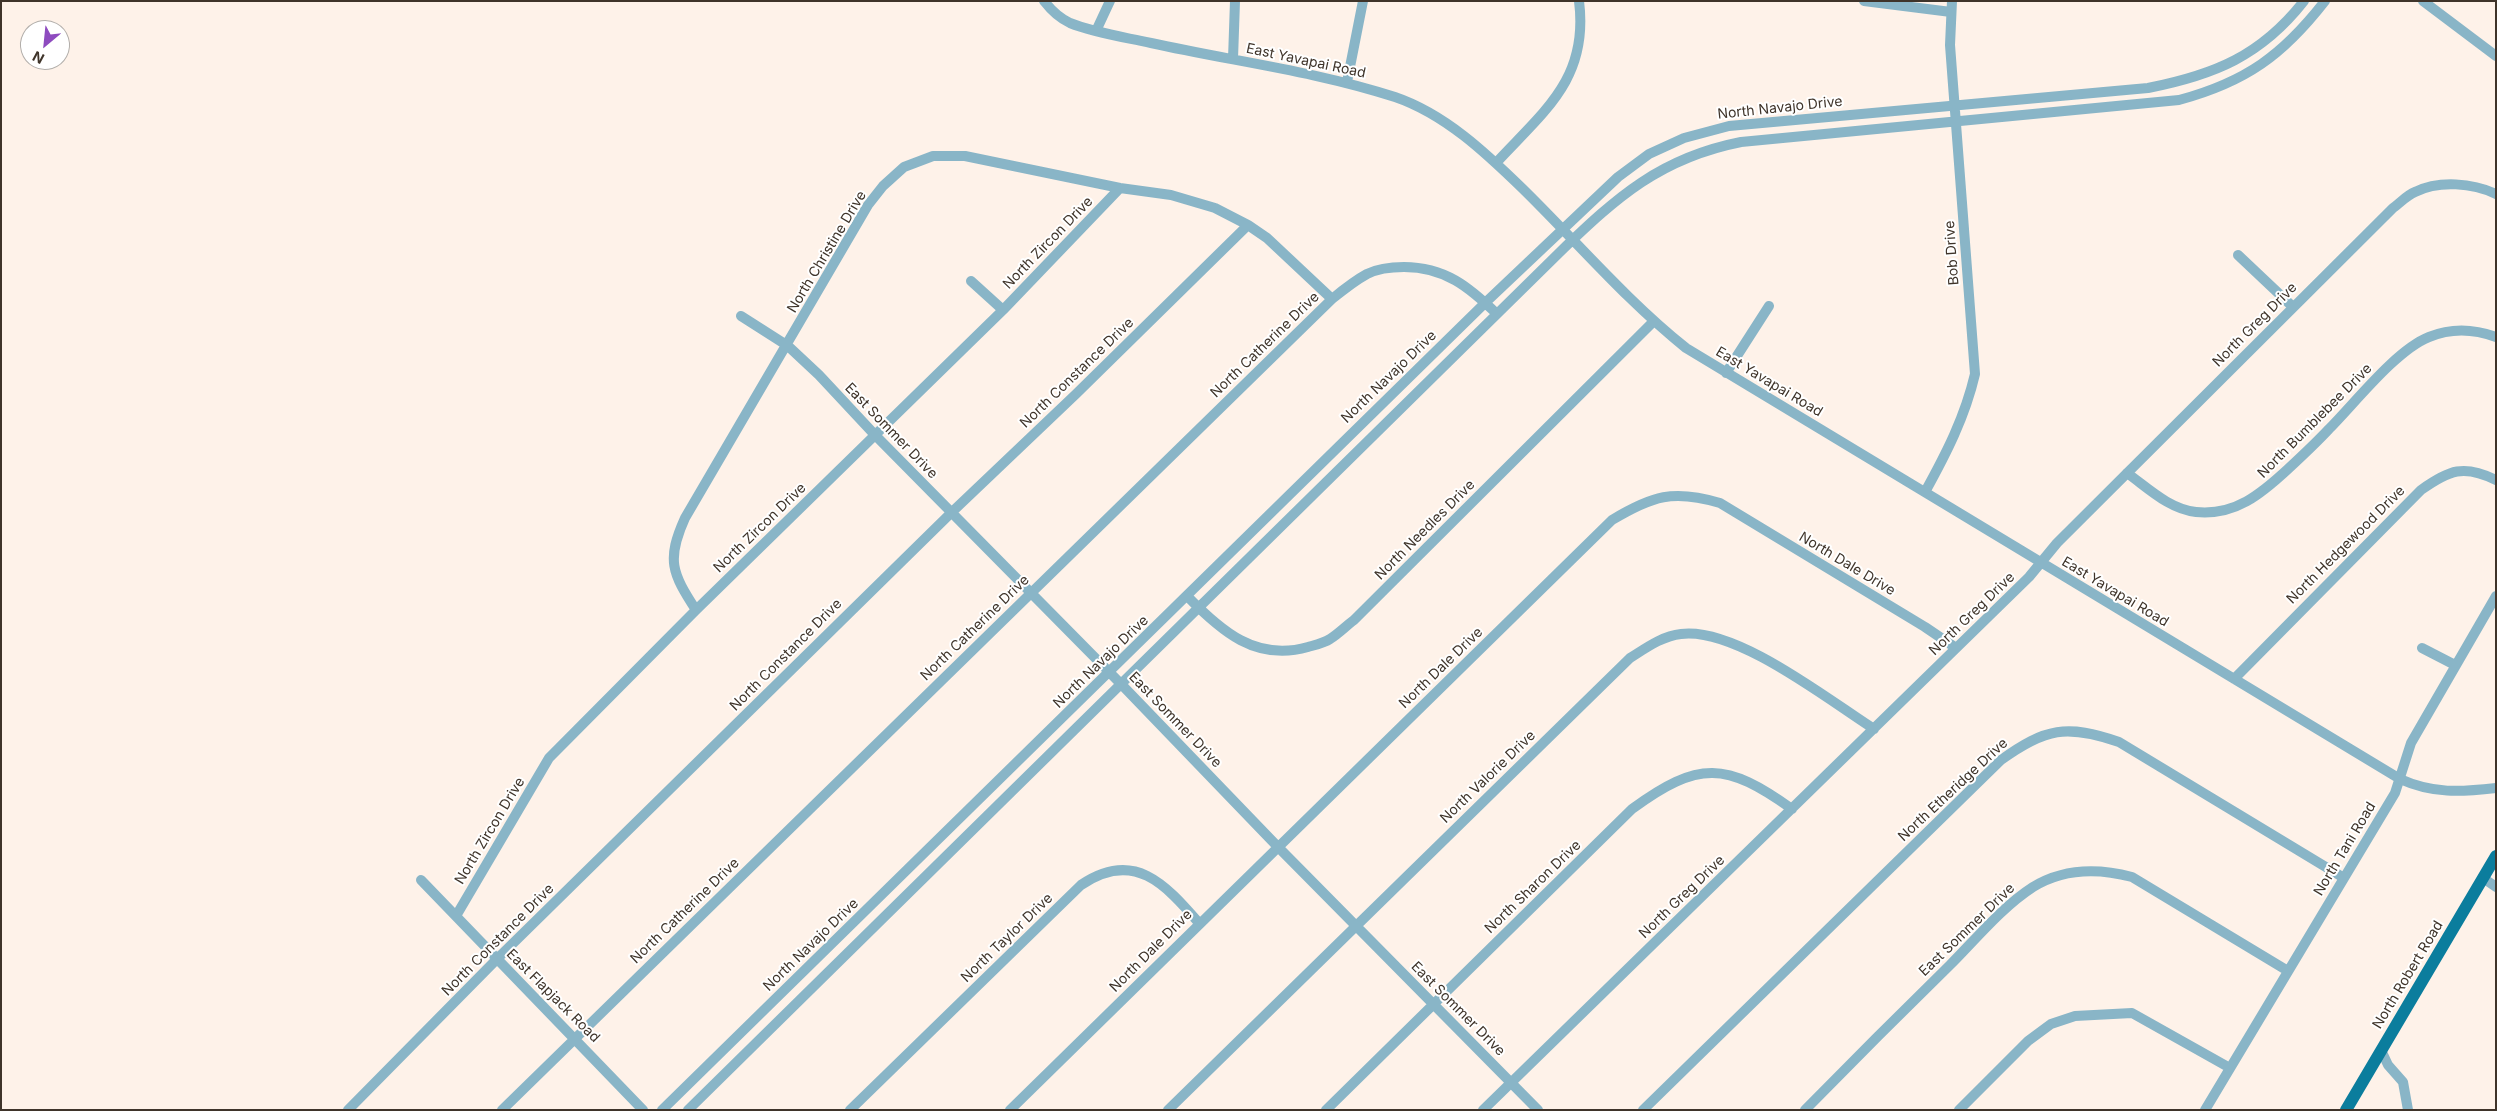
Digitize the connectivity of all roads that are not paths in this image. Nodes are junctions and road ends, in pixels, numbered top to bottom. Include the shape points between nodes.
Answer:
1 (1044, 1) edge
2 (1110, 1) edge
3 (1235, 1) edge
4 (1364, 1) edge
5 (1579, 1) edge
6 (1864, 1) edge
7 (2304, 1) edge
8 (2325, 1) edge
9 (2423, 1) edge
10 (1951, 6) edge
11 (1096, 30) junction
12 (2496, 56) edge
13 (1233, 59) junction
14 (1347, 82) junction
15 (2126, 90) junction
16 (1954, 105) junction
17 (2128, 107) junction
18 (1763, 122) junction
19 (1956, 122) junction
20 (1764, 138) junction
21 (1496, 163) junction
22 (1120, 188) junction
23 (2496, 194) edge
24 (1248, 225) junction
25 (1562, 228) junction
26 (1573, 239) junction
27 (2238, 255) dead end
28 (972, 281) dead end
29 (1332, 298) junction
30 (1485, 302) junction
31 (1769, 306) dead end
32 (2293, 307) junction
33 (1003, 310) junction
34 (1497, 314) junction
35 (741, 316) dead end
36 (1653, 322) junction
37 (2496, 337) edge
38 (788, 346) junction
39 (1726, 373) junction
40 (874, 435) junction
41 (2127, 473) junction
42 (2496, 480) edge
43 (1925, 492) junction
44 (952, 512) junction
45 (2040, 562) junction
46 (1030, 593) junction
47 (1187, 596) junction
48 (2496, 596) edge
49 (1199, 608) junction
50 (696, 610) junction
51 (1956, 648) junction
52 (2422, 648) dead end
53 (2455, 666) junction
54 (1110, 672) junction
55 (2234, 679) junction
56 (1121, 684) junction
57 (1874, 729) junction
58 (2400, 779) junction
59 (2496, 788) edge
60 (1792, 809) junction
61 (1278, 847) junction
62 (2496, 856) edge
63 (2344, 878) junction
64 (2483, 878) junction
65 (421, 880) dead end
66 (2496, 887) edge
67 (456, 916) junction
68 (1199, 923) junction
69 (1356, 925) junction
70 (497, 959) junction
71 (2288, 971) junction
72 (1433, 1004) junction
73 (575, 1037) junction
74 (2381, 1050) junction
75 (2230, 1068) junction
76 (1511, 1082) junction
77 (348, 1110) edge
78 (502, 1110) edge
79 (643, 1110) edge
80 (662, 1110) edge
81 (688, 1110) edge
82 (850, 1110) edge
83 (1010, 1110) edge
84 (1168, 1110) edge
85 (1326, 1110) edge
86 (1484, 1110) edge
87 (1538, 1110) edge
88 (1643, 1110) edge
89 (1804, 1110) edge
90 (1959, 1110) edge
91 (2205, 1110) edge
92 (2346, 1110) edge
93 (2408, 1110) edge

1 - 11 street, East Yavapai Road via 1052,12 1069,23
2 - 11 street
3 - 13 street
4 - 14 street
5 - 21 street via 1582,35 1570,76 1553,101
6 - 10 street
7 - 15 street, North Navajo Drive via 2276,32 2224,67 2190,80
8 - 17 street, North Navajo Drive via 2294,39 2235,81 2179,100
9 - 12 street
10 - 16 street, Bob Drive
11 - 13 street, East Yavapai Road
13 - 14 street, East Yavapai Road
14 - 21 street, East Yavapai Road via 1398,98 1435,117 1466,137
15 - 16 street, North Navajo Drive
15 - 17 street
16 - 18 street, North Navajo Drive
16 - 19 street, Bob Drive
17 - 19 street, North Navajo Drive
18 - 20 street
18 - 25 street, North Navajo Drive via 1712,129 1648,154
19 - 20 street, North Navajo Drive
19 - 43 street, Bob Drive via 1975,374 1960,423
20 - 26 street, North Navajo Drive via 1717,146 1658,170 1631,188
21 - 25 street, East Yavapai Road
22 - 24 street, North Christine Drive via 1171,195 1215,208
22 - 33 street, North Zircon Drive
22 - 38 street, North Christine Drive via 964,156 933,156 904,166 868,205
23 - 32 street, North Greg Drive via 2487,189 2457,184 2415,192 2393,208
24 - 29 street, North Christine Drive via 1267,238
24 - 44 street, North Constance Drive
25 - 26 street, East Yavapai Road
25 - 30 street, North Navajo Drive
26 - 34 street, North Navajo Drive
26 - 36 street, East Yavapai Road
27 - 32 street
28 - 33 street
29 - 30 street, North Catherine Drive via 1369,273 1394,267 1420,267 1445,273
29 - 46 street, North Catherine Drive
30 - 34 street, North Catherine Drive
30 - 47 street, North Navajo Drive
31 - 39 street
32 - 41 street, North Greg Drive
33 - 40 street, North Zircon Drive
34 - 49 street, North Navajo Drive
35 - 38 street, East Sommer Drive
36 - 39 street, East Yavapai Road
36 - 49 street, North Needles Drive via 1354,620 1328,641 1272,652 1239,641
37 - 41 street, North Bumblebee Drive via 2482,332 2454,330 2428,337 2387,369 2262,493 2241,505 2220,512 2194,512 2168,503
38 - 40 street, East Sommer Drive
38 - 50 street, North Christine Drive via 685,518 676,539 673,561 678,583
39 - 43 street, East Yavapai Road
40 - 44 street, East Sommer Drive
40 - 50 street, North Zircon Drive
41 - 45 street, North Greg Drive
42 - 55 street, North Hedgewood Drive via 2470,470 2455,470 2435,479
43 - 45 street, East Yavapai Road
44 - 46 street, East Sommer Drive
44 - 70 street, North Constance Drive
45 - 51 street, North Greg Drive via 2029,577
45 - 55 street, East Yavapai Road
46 - 54 street, East Sommer Drive
46 - 73 street, North Catherine Drive
47 - 49 street, North Needles Drive
47 - 54 street, North Navajo Drive
48 - 53 street, North Tani Road
49 - 56 street, North Navajo Drive
50 - 67 street, North Zircon Drive via 549,758
51 - 57 street, North Greg Drive
51 - 61 street, North Dale Drive via 1720,504 1696,496 1664,496 1640,504 1612,520
52 - 53 street
53 - 58 street, North Tani Road via 2411,743
54 - 56 street, East Sommer Drive
54 - 80 street, North Navajo Drive
55 - 58 street, East Yavapai Road
56 - 61 street, East Sommer Drive
56 - 81 street, North Navajo Drive
57 - 60 street, North Greg Drive
57 - 69 street, North Valorie Drive via 1765,659 1735,644 1706,634 1681,634 1658,641 1630,658
58 - 59 street, East Yavapai Road via 2443,792
58 - 63 street, North Tani Road via 2395,793
60 - 72 street, North Sharon Drive via 1744,779 1708,772 1678,780 1654,793 1632,809
60 - 76 street, North Greg Drive
61 - 68 street, North Dale Drive
61 - 69 street, East Sommer Drive
62 - 64 main road, North Robert Road
63 - 71 street, North Tani Road
63 - 88 street, North Etheridge Drive via 2119,742 2096,734 2068,731 2046,734 2026,742 2001,760
64 - 66 street
64 - 74 main road, North Robert Road
65 - 67 street, East Flapjack Road
67 - 70 street, East Flapjack Road
68 - 82 street, North Taylor Drive via 1169,889 1148,875 1124,869 1096,875 1081,885
68 - 83 street, North Dale Drive
69 - 72 street, East Sommer Drive
69 - 84 street, North Valorie Drive
70 - 73 street, East Flapjack Road
70 - 77 street, North Constance Drive
71 - 75 street, North Tani Road
71 - 89 street, East Sommer Drive via 2132,877 2108,870 2085,870 2060,876 2034,887 2000,915
72 - 76 street, East Sommer Drive
72 - 85 street, North Sharon Drive
73 - 78 street, North Catherine Drive
73 - 79 street, East Flapjack Road
74 - 92 main road, North Robert Road
74 - 93 street via 2388,1066 2403,1082
75 - 90 street via 2132,1013 2075,1016 2051,1024 2028,1041
75 - 91 street, North Tani Road
76 - 86 street, North Greg Drive
76 - 87 street, East Sommer Drive

